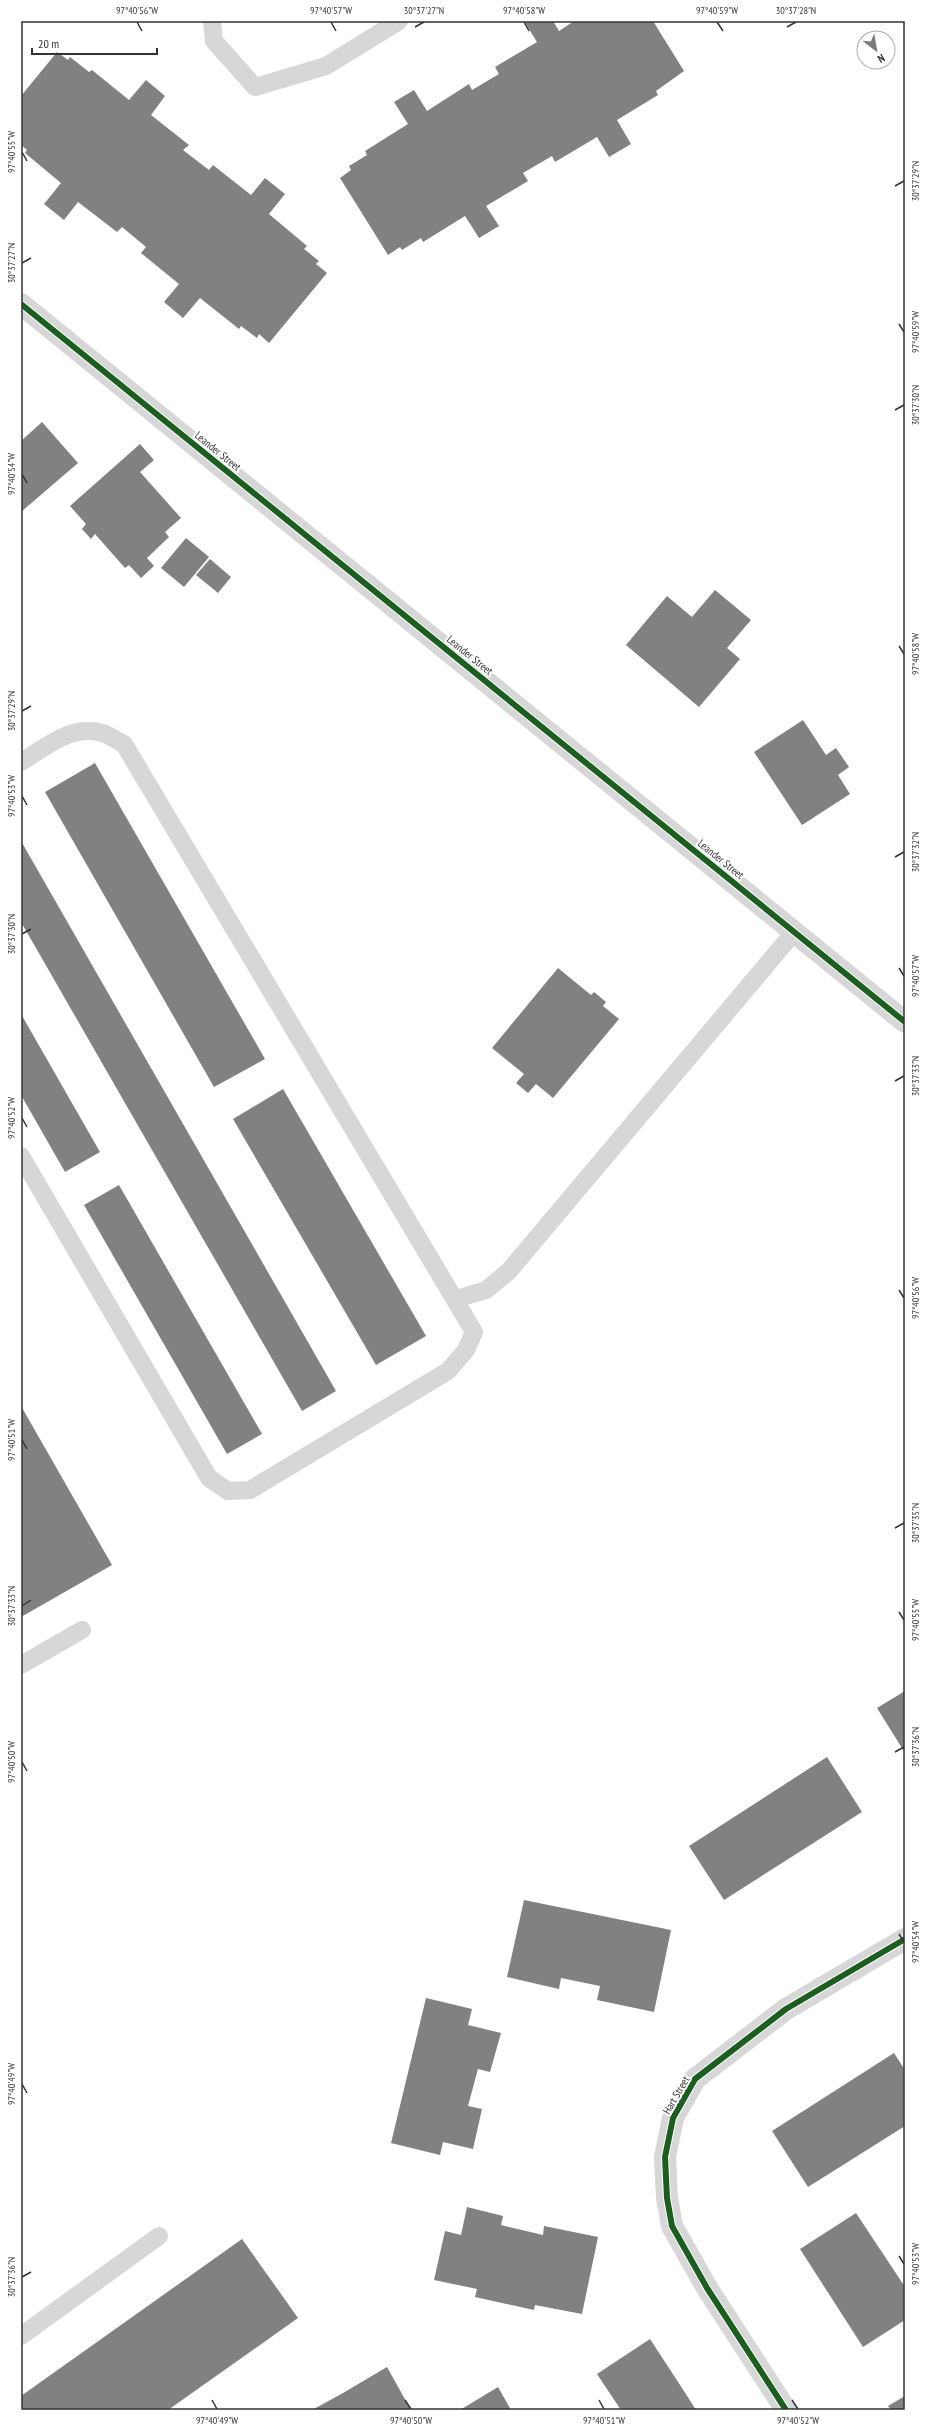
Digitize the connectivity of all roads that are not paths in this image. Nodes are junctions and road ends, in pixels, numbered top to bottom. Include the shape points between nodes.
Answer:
1 (212, 21) edge
2 (399, 21) edge
3 (24, 310) edge
4 (21, 762) edge
5 (795, 931) junction
6 (905, 1022) edge
7 (21, 1156) edge
8 (456, 1299) junction
9 (82, 1630) dead end
10 (21, 1665) edge
11 (905, 1939) edge
12 (159, 2236) dead end
13 (21, 2336) edge
14 (786, 2410) edge

1 - 2 lane via 214,41 255,86 326,66
3 - 5 street, Leander Street
4 - 8 lane via 65,735 83,730 103,733 124,744
5 - 6 street, Leander Street
5 - 8 lane via 509,1271 486,1290
7 - 8 lane via 209,1478 228,1491 250,1490 448,1371 466,1350 474,1332
9 - 10 lane
11 - 14 street, Hart Street via 786,2009 695,2079 673,2118 665,2157 666,2198 672,2226 707,2288
12 - 13 lane

